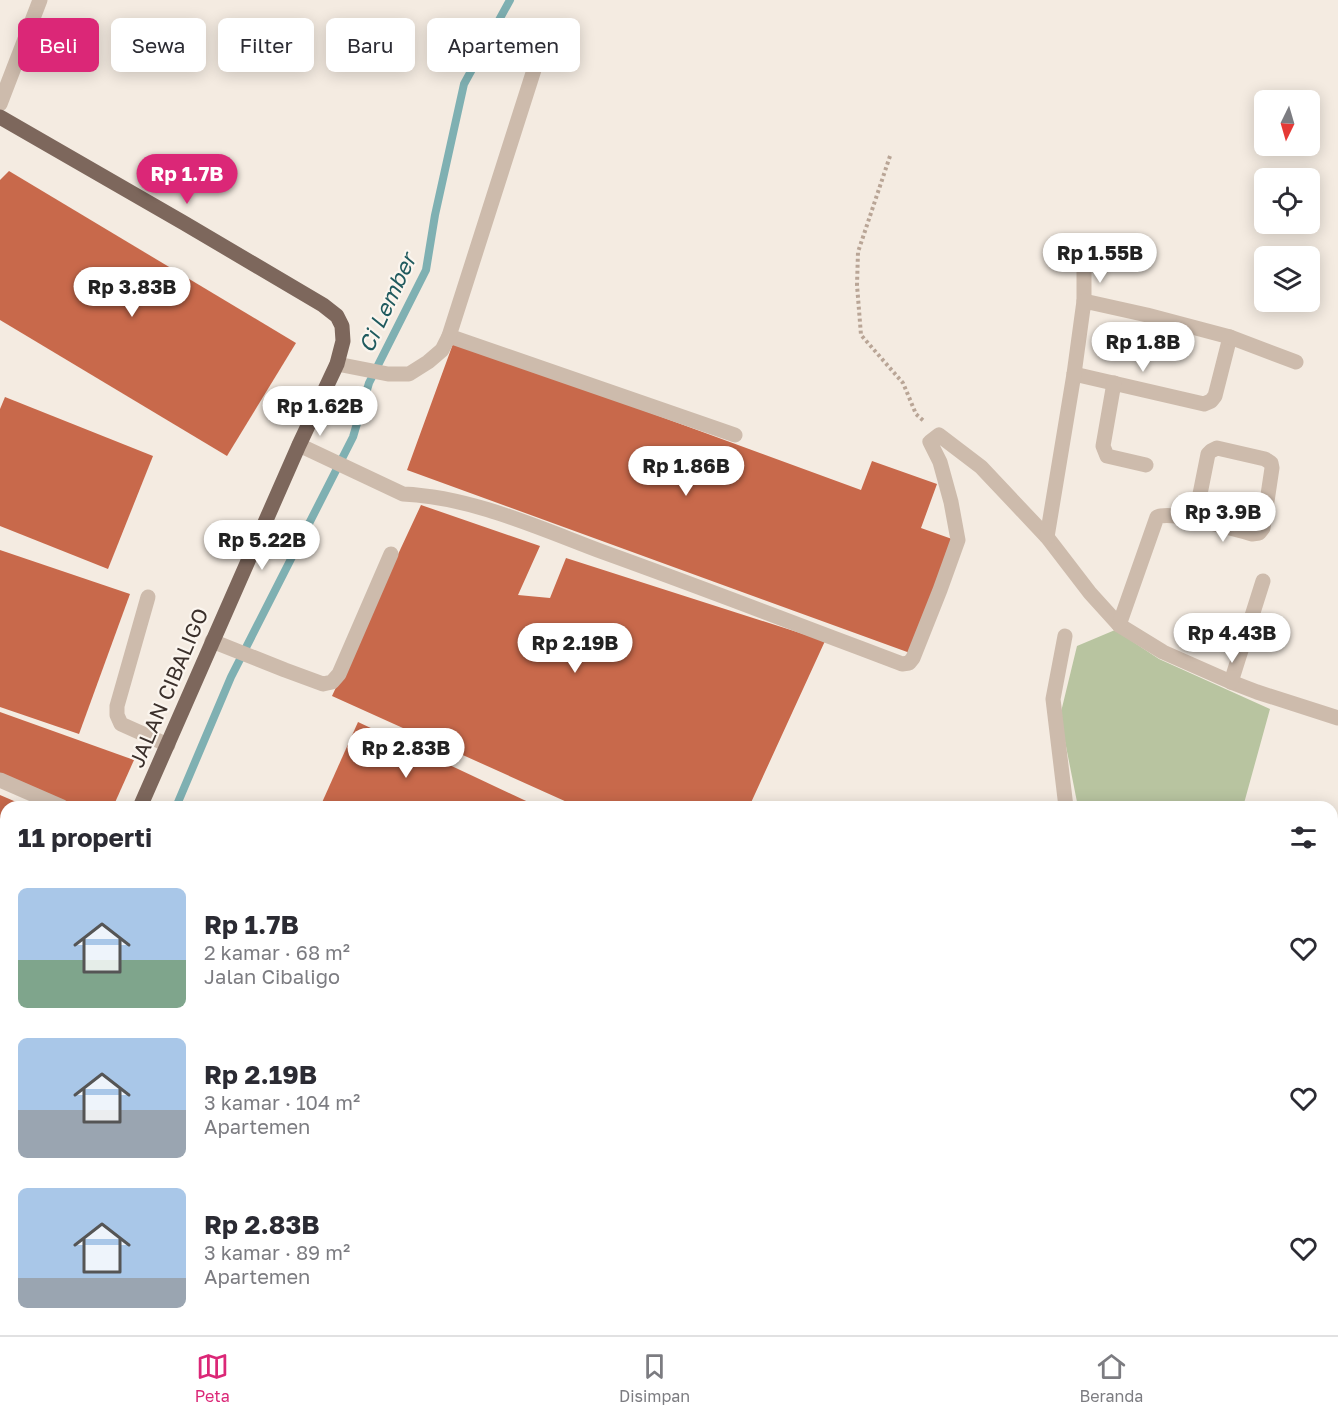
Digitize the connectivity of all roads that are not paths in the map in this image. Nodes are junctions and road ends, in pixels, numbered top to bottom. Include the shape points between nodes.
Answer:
1 (40, 0) edge
2 (533, 72) edge
3 (0, 105) edge
4 (0, 117) edge
5 (1084, 267) dead end
6 (1084, 301) junction
7 (449, 336) junction
8 (1230, 337) junction
9 (1296, 362) dead end
10 (337, 364) junction
11 (1074, 374) junction
12 (1114, 383) junction
13 (735, 435) dead end
14 (299, 445) junction
15 (1146, 465) dead end
16 (1195, 519) junction
17 (1047, 537) junction
18 (392, 554) dead end
19 (1263, 581) dead end
20 (148, 597) dead end
21 (1119, 625) junction
22 (1065, 636) dead end
23 (212, 641) junction
24 (1232, 682) junction
25 (1338, 718) edge
26 (168, 745) junction
27 (0, 780) edge
28 (48, 801) edge
29 (143, 801) edge
30 (1065, 801) edge

1 - 3 street
2 - 7 street
4 - 10 main road, JALAN CIBALIGO via 323,305 337,316 342,326
5 - 6 street
6 - 8 street
6 - 11 street
7 - 10 street via 442,350 409,374
7 - 13 street
8 - 9 street
8 - 12 street via 1215,396 1204,404
10 - 14 main road, JALAN CIBALIGO
11 - 12 street
11 - 17 street
12 - 15 street via 1104,452
14 - 17 street via 403,494 487,509 902,664 913,658 958,540 940,462 930,442 939,435 981,467
14 - 23 main road, JALAN CIBALIGO
16 - 16 street via 1259,533 1263,528 1271,462 1217,448 1210,451
16 - 21 street via 1157,517
17 - 21 street
18 - 23 street via 332,682 323,684
19 - 24 street
20 - 26 street via 117,715 121,724
21 - 24 street via 1163,652
22 - 30 street via 1053,699
23 - 26 main road, JALAN CIBALIGO
24 - 25 street
26 - 29 main road, JALAN CIBALIGO
27 - 28 street

